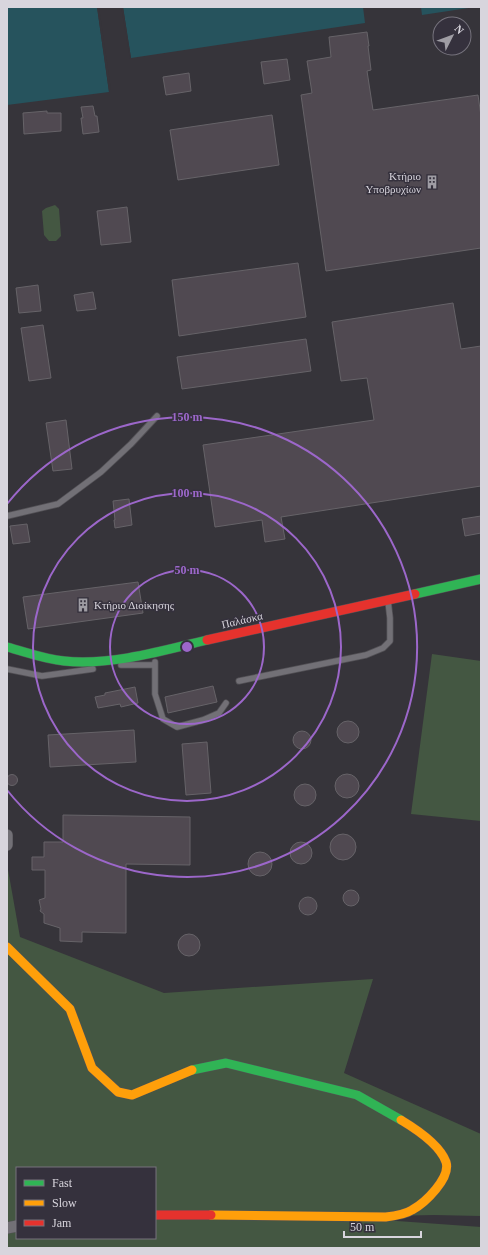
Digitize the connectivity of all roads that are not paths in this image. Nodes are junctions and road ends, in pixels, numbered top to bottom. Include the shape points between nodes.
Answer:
1 (157, 416) dead end
2 (7, 516) edge
3 (481, 579) edge
4 (388, 599) junction
5 (7, 647) edge
6 (155, 652) junction
7 (155, 665) junction
8 (114, 666) dead end
9 (101, 668) dead end
10 (7, 669) edge
11 (239, 681) dead end
12 (226, 703) dead end
13 (7, 835) edge
14 (7, 845) edge
15 (7, 947) edge
16 (156, 1215) edge

1 - 2 lane via 101,472 58,504
3 - 4 street, Παλάσκα
4 - 6 street, Παλάσκα
4 - 11 lane via 390,641 382,648 366,655
5 - 6 street, Παλάσκα via 62,661 80,662
6 - 7 lane
7 - 8 lane
7 - 12 lane via 155,694 163,719 177,727 219,713
9 - 10 lane via 42,676
13 - 14 street
15 - 16 street via 70,1009 92,1068 118,1092 132,1095 188,1071 226,1063 357,1095 428,1139 446,1163 446,1173 428,1198 411,1211 398,1215

